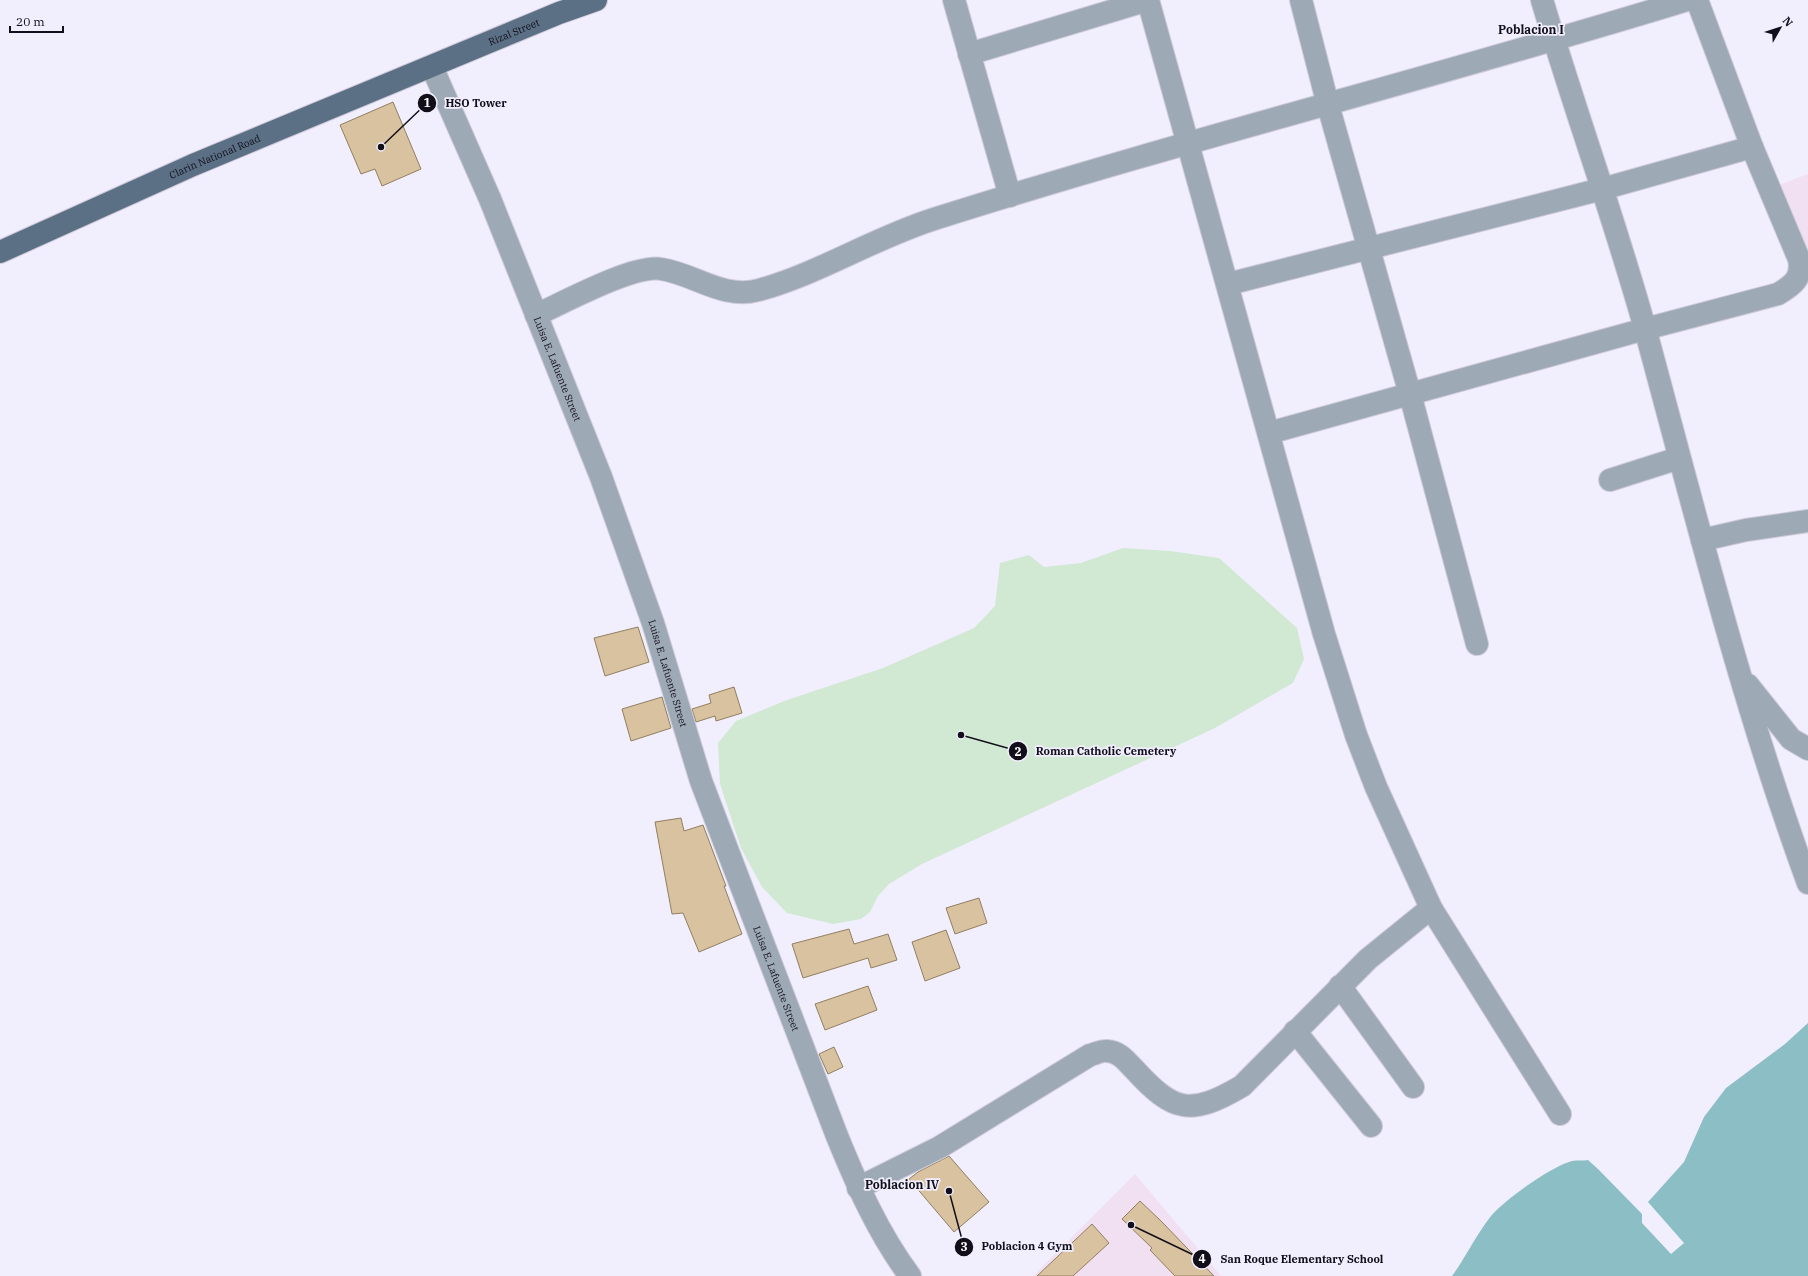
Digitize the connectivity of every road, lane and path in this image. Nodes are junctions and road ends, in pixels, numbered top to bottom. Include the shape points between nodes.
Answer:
1 (596, 0) edge
2 (954, 0) edge
3 (1148, 0) edge
4 (1302, 0) edge
5 (1542, 0) edge
6 (1686, 0) edge
7 (1697, 0) edge
8 (1554, 41) junction
9 (969, 54) junction
10 (432, 67) junction
11 (1328, 105) junction
12 (1187, 145) junction
13 (1752, 146) junction
14 (1602, 189) junction
15 (1010, 196) junction
16 (1368, 248) junction
17 (0, 252) edge
18 (1228, 284) junction
19 (536, 315) junction
20 (1645, 329) junction
21 (1410, 394) junction
22 (1269, 434) junction
23 (1679, 458) junction
24 (1610, 480) dead end
25 (1808, 521) edge
26 (1702, 540) junction
27 (1477, 644) dead end
28 (1741, 676) junction
29 (1807, 745) edge
30 (1808, 883) edge
31 (1431, 908) junction
32 (1340, 986) junction
33 (1295, 1031) junction
34 (1412, 1087) dead end
35 (1560, 1114) dead end
36 (1371, 1126) dead end
37 (858, 1188) junction
38 (910, 1276) edge

1 - 10 main road, Rizal Street
2 - 9 street
3 - 9 street
3 - 12 street
4 - 11 street
5 - 8 street
6 - 8 street
7 - 13 street
8 - 11 street
8 - 14 street
9 - 15 street
10 - 17 main road, Clarin National Road via 193,165
10 - 19 street, Luisa E. Lafuente Street via 490,199
11 - 12 street
11 - 16 street
12 - 15 street
12 - 18 street
13 - 14 street
13 - 20 street via 1799,259 1801,269 1798,278 1778,294
14 - 16 street
14 - 20 street
15 - 19 street via 930,220 756,291 734,293 659,268 636,271
16 - 18 street
16 - 21 street
18 - 22 street
19 - 37 street, Luisa E. Lafuente Street via 603,483 651,616 701,781
20 - 21 street
20 - 23 street
21 - 22 street
21 - 27 street
22 - 31 street via 1324,634 1356,735 1376,787
23 - 24 street
23 - 26 street
25 - 26 street via 1746,530
26 - 28 street
28 - 29 street via 1788,736
28 - 30 street
31 - 32 street via 1368,959
31 - 35 street
32 - 33 street
32 - 34 street
33 - 36 street
33 - 37 street via 1242,1086 1222,1098 1201,1106 1181,1107 1162,1098 1122,1056 1106,1050 1090,1055 940,1147
37 - 38 street, Luisa E. Lafuente Street via 881,1232

